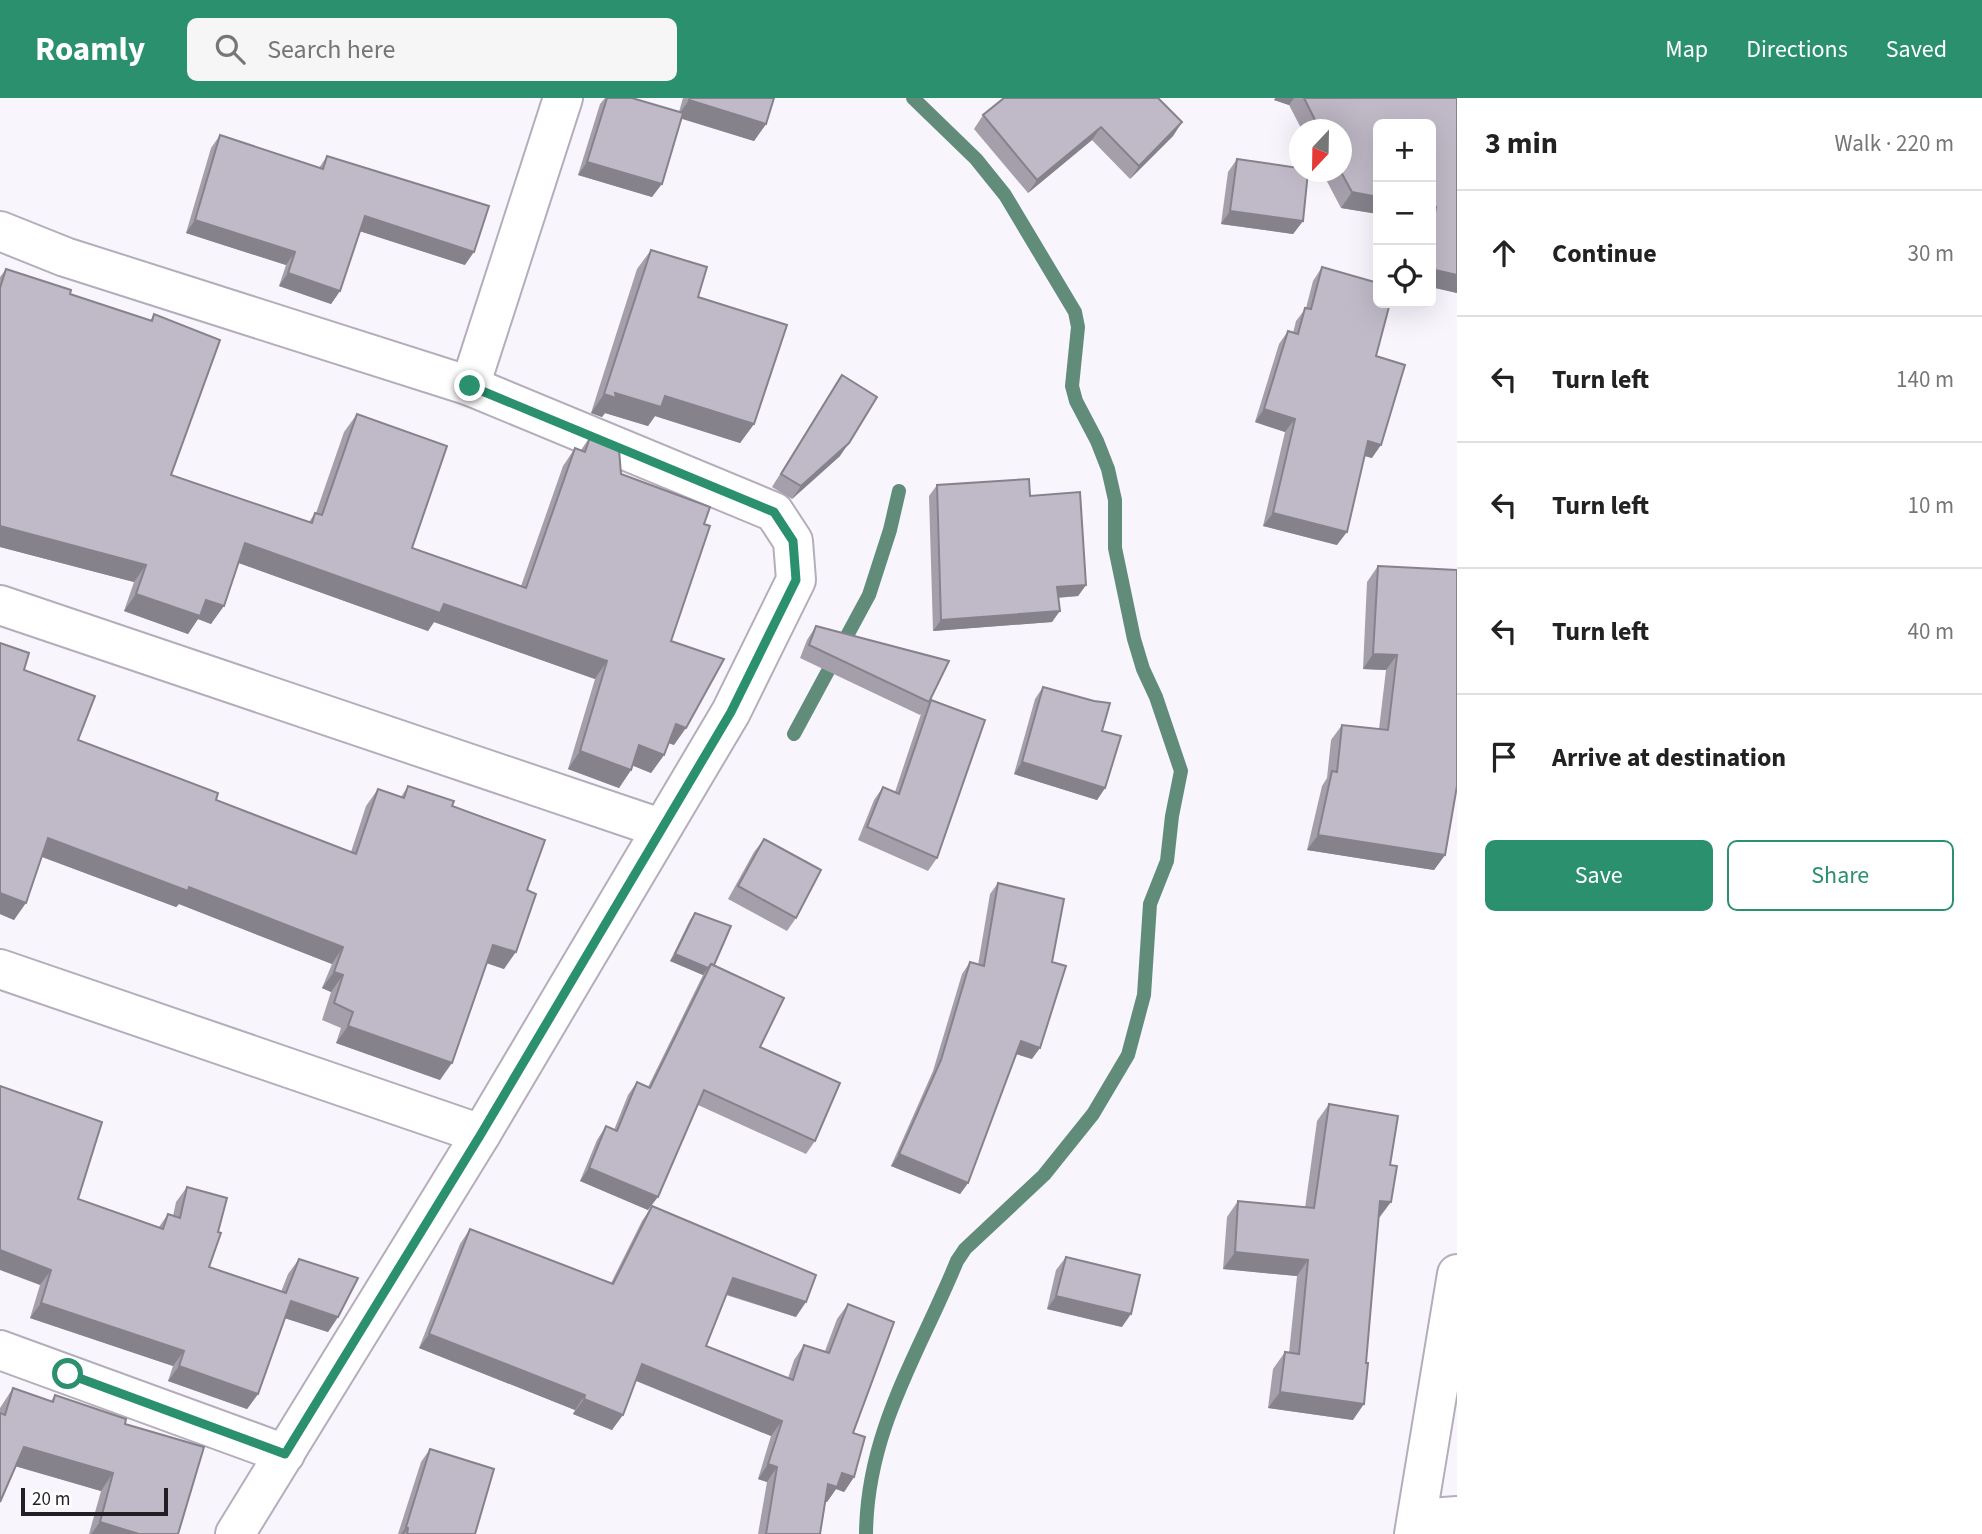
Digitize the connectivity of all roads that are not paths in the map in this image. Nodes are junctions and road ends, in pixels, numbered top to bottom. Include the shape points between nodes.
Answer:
1 (563, 98) edge
2 (0, 231) edge
3 (470, 386) junction
4 (0, 605) edge
5 (660, 828) junction
6 (0, 969) edge
7 (481, 1134) junction
8 (1457, 1274) edge
9 (0, 1350) edge
10 (285, 1454) junction
11 (1457, 1516) edge
12 (1416, 1526) edge
13 (235, 1534) edge

1 - 3 street
2 - 3 street via 65,257
3 - 5 street via 774,512 793,541 796,580 731,712
4 - 5 street
5 - 7 street
6 - 7 street
7 - 10 street
8 - 12 street
9 - 10 street
10 - 13 street
11 - 12 street

